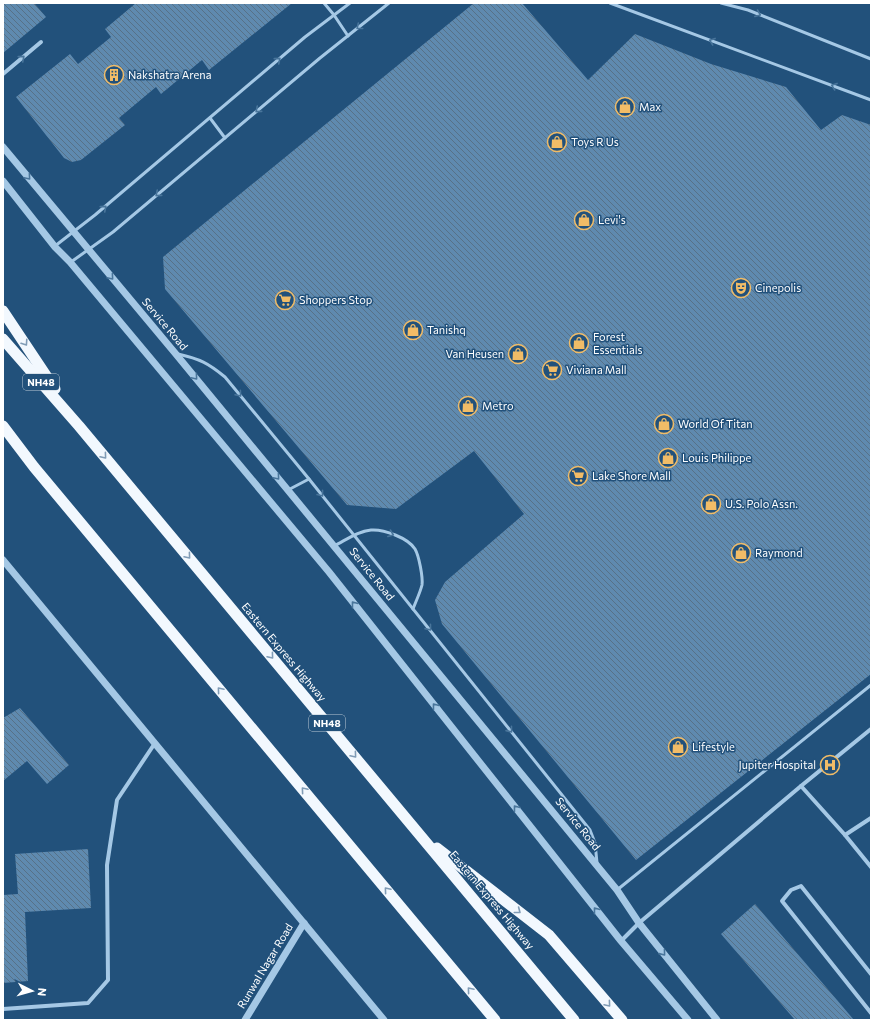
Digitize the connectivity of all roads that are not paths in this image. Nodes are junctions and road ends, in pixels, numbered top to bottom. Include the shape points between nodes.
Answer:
1 (324, 3) edge
2 (350, 3) edge
3 (389, 3) edge
4 (610, 3) edge
5 (721, 3) edge
6 (334, 15) junction
7 (348, 36) junction
8 (41, 42) dead end
9 (871, 59) edge
10 (3, 74) edge
11 (871, 100) edge
12 (210, 118) junction
13 (225, 138) junction
14 (3, 148) edge
15 (3, 181) edge
16 (73, 232) junction
17 (55, 247) junction
18 (88, 250) junction
19 (70, 262) junction
20 (3, 311) edge
21 (3, 338) edge
22 (175, 353) junction
23 (3, 426) edge
24 (79, 426) junction
25 (3, 436) edge
26 (34, 467) junction
27 (309, 479) junction
28 (288, 490) junction
29 (353, 535) junction
30 (334, 546) junction
31 (3, 560) edge
32 (413, 609) junction
33 (871, 685) edge
34 (871, 729) edge
35 (155, 743) junction
36 (801, 786) junction
37 (871, 818) edge
38 (845, 835) junction
39 (421, 836) junction
40 (597, 864) junction
41 (871, 867) edge
42 (617, 890) junction
43 (639, 922) junction
44 (304, 923) junction
45 (620, 941) junction
46 (871, 974) edge
47 (3, 1010) edge
48 (871, 1013) edge
49 (245, 1020) edge
50 (384, 1020) edge
51 (495, 1020) edge
52 (574, 1020) edge
53 (622, 1020) edge
54 (688, 1020) edge
55 (717, 1020) edge

1 - 6 lane
2 - 6 lane
3 -> 7 lane
11 -> 4 lane
5 -> 9 lane via 748,10
6 - 7 lane
12 -> 6 lane
7 -> 13 lane
10 -> 8 street
12 - 13 lane
16 -> 12 lane
13 -> 18 lane
14 -> 16 street, Service Road
15 - 17 street
16 - 17 lane
16 - 18 street, Service Road
17 - 19 street
18 - 19 lane
18 -> 22 street, Service Road
45 -> 19 street via 328,572
20 -> 24 highway
21 - 24 highway, Eastern Express Highway / NH48
22 -> 27 lane via 196,358 212,366 224,377
22 -> 28 street, Service Road
23 - 26 highway
24 -> 39 highway, Eastern Express Highway / NH48
25 - 26 highway
51 -> 26 highway
27 - 28 lane
27 -> 29 lane
28 - 30 street, Service Road
29 - 30 lane
29 - 32 lane
29 -> 32 lane via 371,530 388,532 407,541 415,549 420,564 422,585
30 - 40 street, Service Road
31 - 35 street
32 -> 40 lane via 590,830 595,842
33 - 42 lane
34 - 36 street
35 - 44 street
35 - 47 street via 117,800 107,865 108,980 88,1003
36 - 38 street
36 - 43 street
37 - 38 street
38 - 41 street
39 - 52 highway, Eastern Express Highway / NH48
39 -> 53 highway via 549,934
40 - 42 street, Service Road
42 - 43 street, Service Road
43 - 45 street
43 -> 55 street, Service Road
44 - 49 street, Runwal Nagar Road
44 - 50 street
45 - 54 street
46 - 48 street via 802,886 791,890 782,901

